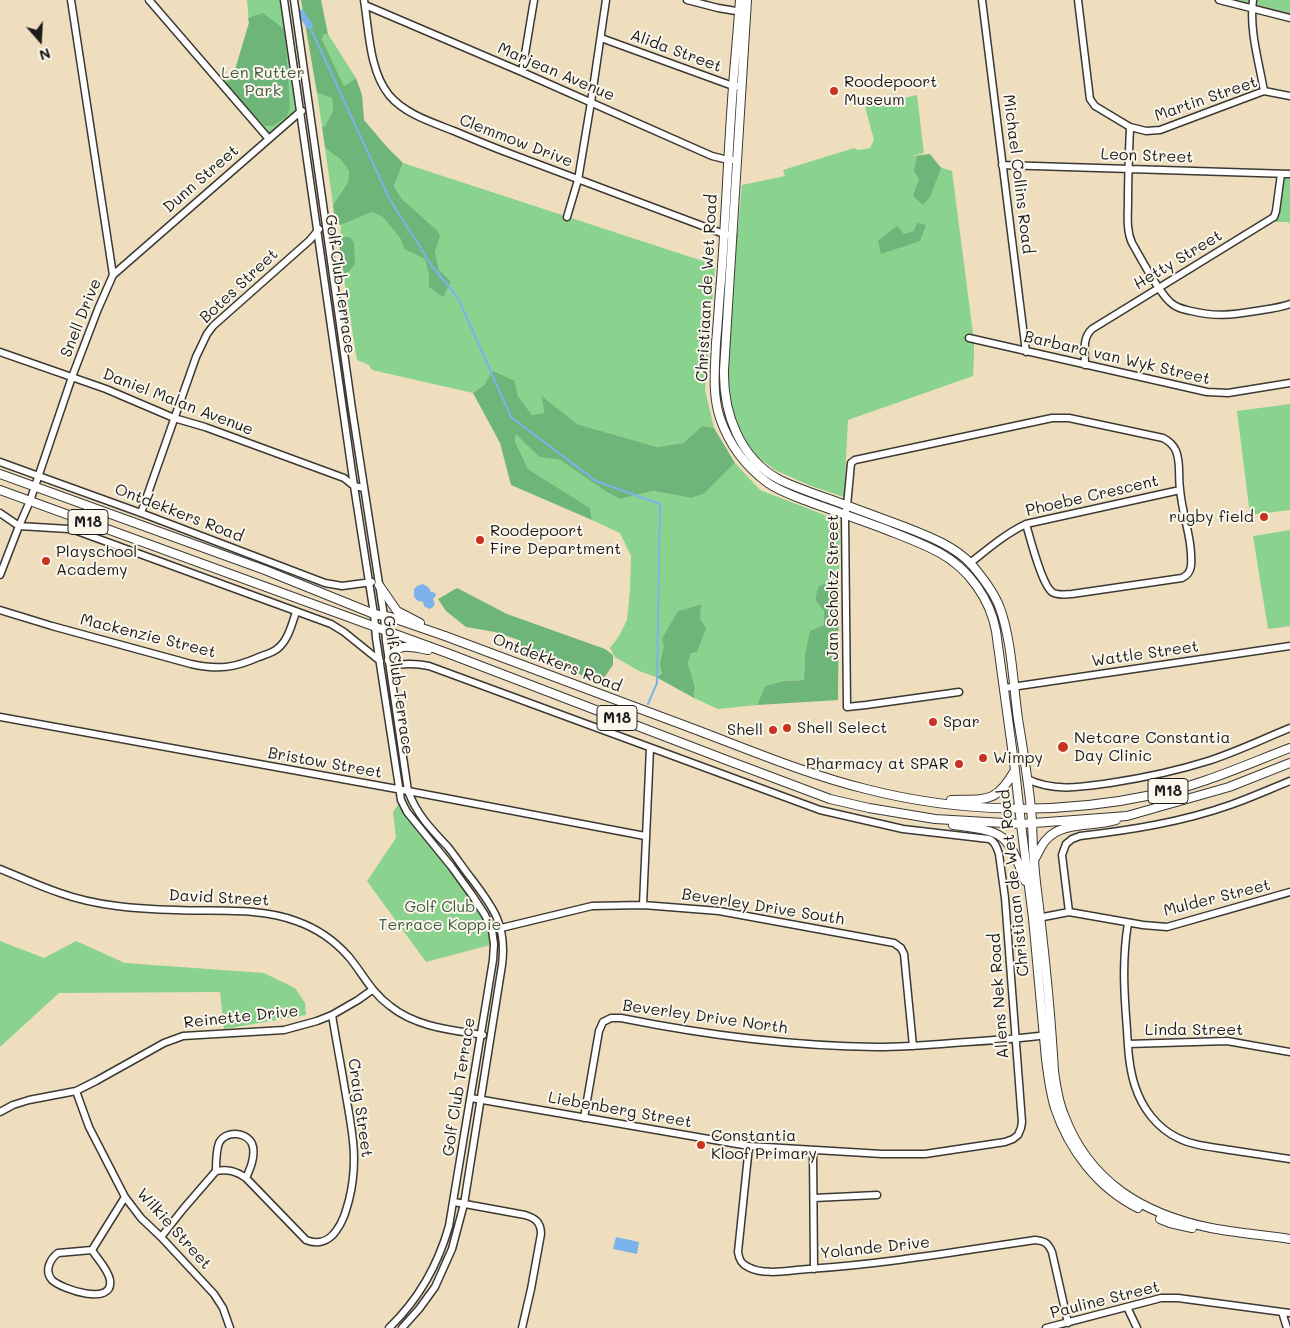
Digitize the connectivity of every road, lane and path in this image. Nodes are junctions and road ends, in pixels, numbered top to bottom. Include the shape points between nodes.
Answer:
1 (71, 0) edge
2 (149, 0) edge
3 (284, 0) edge
4 (294, 0) edge
5 (534, 0) edge
6 (606, 0) edge
7 (688, 0) edge
8 (740, 0) edge
9 (748, 0) edge
10 (982, 0) edge
11 (1078, 0) edge
12 (1219, 0) edge
13 (1254, 0) edge
14 (364, 2) edge
15 (1253, 9) junction
16 (743, 13) junction
17 (1290, 18) edge
18 (601, 38) junction
19 (522, 72) junction
20 (733, 86) junction
21 (742, 86) junction
22 (1264, 91) junction
23 (1290, 96) edge
24 (592, 102) junction
25 (310, 110) junction
26 (301, 111) junction
27 (1130, 127) junction
28 (269, 139) junction
29 (728, 160) junction
30 (737, 160) junction
31 (1002, 165) junction
32 (1128, 169) junction
33 (1281, 174) junction
34 (1290, 174) edge
35 (578, 180) junction
36 (567, 217) dead end
37 (327, 228) junction
38 (318, 230) junction
39 (728, 235) junction
40 (113, 275) junction
41 (1159, 288) junction
42 (1290, 304) edge
43 (969, 338) dead end
44 (0, 352) edge
45 (1026, 352) junction
46 (1085, 365) junction
47 (72, 377) junction
48 (1290, 383) edge
49 (174, 418) junction
50 (0, 462) edge
51 (850, 468) joint
52 (0, 474) edge
53 (38, 475) junction
54 (353, 478) junction
55 (363, 478) junction
56 (346, 480) junction
57 (35, 486) junction
58 (354, 486) junction
59 (364, 488) junction
60 (0, 490) edge
61 (1180, 490) junction
62 (30, 501) junction
63 (847, 506) junction
64 (141, 512) junction
65 (0, 513) edge
66 (845, 515) junction
67 (1026, 524) junction
68 (19, 526) junction
69 (970, 563) junction
70 (0, 575) edge
71 (369, 583) junction
72 (378, 583) junction
73 (0, 610) edge
74 (296, 612) junction
75 (374, 614) junction
76 (384, 616) junction
77 (376, 627) junction
78 (386, 630) junction
79 (445, 636) junction
80 (1290, 646) edge
81 (447, 653) junction
82 (380, 661) junction
83 (390, 663) junction
84 (1013, 687) junction
85 (1004, 688) junction
86 (959, 692) dead end
87 (0, 718) edge
88 (1290, 728) edge
89 (650, 748) junction
90 (1290, 748) edge
91 (1290, 763) edge
92 (1015, 770) junction
93 (1027, 779) junction
94 (1290, 781) edge
95 (400, 790) junction
96 (408, 791) junction
97 (928, 802) junction
98 (869, 808) junction
99 (1020, 809) junction
100 (1031, 809) junction
101 (1128, 816) junction
102 (1021, 824) junction
103 (1032, 824) junction
104 (646, 836) junction
105 (1034, 861) junction
106 (0, 869) edge
107 (1290, 892) edge
108 (1030, 894) junction
109 (643, 905) junction
110 (1069, 912) junction
111 (1037, 918) junction
112 (1128, 923) junction
113 (501, 928) junction
114 (492, 930) junction
115 (372, 990) junction
116 (332, 1015) junction
117 (481, 1034) junction
118 (1048, 1035) junction
119 (491, 1036) junction
120 (1016, 1039) junction
121 (1128, 1044) junction
122 (913, 1046) junction
123 (1290, 1052) edge
124 (76, 1090) junction
125 (471, 1098) junction
126 (482, 1100) junction
127 (0, 1112) edge
128 (584, 1118) junction
129 (1022, 1122) joint
130 (749, 1146) junction
131 (814, 1151) junction
132 (1290, 1159) edge
133 (216, 1171) junction
134 (246, 1178) junction
135 (878, 1195) dead end
136 (125, 1197) junction
137 (814, 1198) junction
138 (454, 1202) junction
139 (464, 1204) junction
140 (161, 1237) junction
141 (1290, 1239) edge
142 (92, 1250) junction
143 (814, 1269) junction
144 (1127, 1308) junction
145 (1282, 1312) junction
146 (1290, 1313) edge
147 (1068, 1323) junction
148 (230, 1328) edge
149 (389, 1328) edge
150 (402, 1328) edge
151 (522, 1328) edge
152 (1046, 1328) edge
153 (1137, 1328) edge
154 (1287, 1328) edge

1 - 40 street, Snell Drive
2 - 28 street
3 - 26 street, Golf Club Terrace
4 - 25 street, Golf Club Terrace
5 - 19 street
6 - 18 street
7 - 16 street
8 - 16 main road, Christiaan de Wet Road
9 - 16 main road, Christiaan de Wet Road
10 - 31 street, Michael Collins Road
11 - 27 street via 1089,96 1095,106
12 - 15 street
13 - 15 street
14 - 19 street, Marjean Avenue
14 - 35 street, Clemmow Drive via 376,70 398,105 430,122
15 - 17 street
15 - 22 street
16 - 20 main road, Christiaan de Wet Road
16 - 21 main road, Christiaan de Wet Road
18 - 20 street, Alida Street
18 - 24 street
19 - 24 street, Marjean Avenue
20 - 21 street, Alida Street
20 - 29 main road, Christiaan de Wet Road
21 - 30 main road, Christiaan de Wet Road
22 - 23 street, Martin Street
22 - 27 street, Martin Street via 1160,130
24 - 29 street, Marjean Avenue via 712,156
24 - 35 street
25 - 26 street
25 - 37 street, Golf Club Terrace
26 - 28 street, Dunn Street
26 - 38 street, Golf Club Terrace
27 - 32 street
28 - 40 street, Dunn Street
29 - 30 street, Marjean Avenue
29 - 39 main road, Christiaan de Wet Road
30 - 39 main road, Christiaan de Wet Road
31 - 32 street, Leon Street
31 - 45 street, Michael Collins Road
32 - 33 street, Leon Street
32 - 41 street via 1129,236
33 - 34 street, Leon Street
33 - 41 street, Hetty Street via 1274,218
35 - 36 street
35 - 39 street, Clemmow Drive
37 - 38 street
37 - 55 street, Golf Club Terrace
38 - 49 street, Botes Street via 207,334
38 - 54 street, Golf Club Terrace
39 - 63 main road, Christiaan de Wet Road via 724,385 725,402 735,430 752,457 779,479
39 - 66 main road, Christiaan de Wet Road via 714,383 719,416 735,448 748,465 770,484
40 - 47 street, Snell Drive
41 - 42 street via 1176,307 1205,315 1233,315
41 - 46 street, Hetty Street via 1089,332 1085,340
43 - 45 street, Barbara van Wyk Street
44 - 47 street, Daniel Malan Avenue
45 - 46 street, Barbara van Wyk Street
46 - 48 street, Barbara van Wyk Street via 1214,393 1234,393
47 - 49 street, Daniel Malan Avenue
47 - 53 street, Snell Drive
49 - 56 street, Daniel Malan Avenue
49 - 64 street, Botes Street
50 - 53 street, Ontdekkers Road
51 - 61 street, Phoebe Crescent via 855,460 1060,417 1168,441 1178,455
51 - 63 street, Jan Scholtz Street
52 - 57 main road, Ontdekkers Road / M18
53 - 57 street, Snell Drive
53 - 64 street, Ontdekkers Road
54 - 55 street
54 - 56 street
54 - 58 street, Golf Club Terrace
55 - 59 street, Golf Club Terrace
56 - 58 street, Daniel Malan Avenue
57 - 62 street, Snell Drive
57 - 75 main road, Ontdekkers Road / M18 via 265,570
58 - 59 street, Daniel Malan Avenue
58 - 71 street, Golf Club Terrace
59 - 72 street, Golf Club Terrace
60 - 62 main road, Ontdekkers Road / M18
61 - 67 street, Phoebe Crescent
61 - 67 street via 1191,561 1189,573 1182,578 1056,594 1044,580
62 - 68 street, Snell Drive
62 - 77 main road, Ontdekkers Road / M18
63 - 66 street, Jan Scholtz Street
63 - 69 main road, Christiaan de Wet Road via 934,539
64 - 71 street, Ontdekkers Road via 325,583 342,586
65 - 68 street
66 - 85 main road, Christiaan de Wet Road via 940,553 966,574 979,589 994,618
66 - 86 street, Jan Scholtz Street via 847,707
67 - 69 street, Phoebe Crescent via 1004,536
68 - 70 street, Snell Drive
68 - 74 street via 78,531
69 - 84 main road, Christiaan de Wet Road via 986,582 1000,608 1008,638
71 - 72 street, Ontdekkers Road
71 - 75 street, Golf Club Terrace
72 - 76 street, Golf Club Terrace
72 - 79 main road via 397,611
73 - 74 street, Mackenzie Street via 191,664 220,668 253,660 277,649
74 - 82 street via 331,624
75 - 76 main road, Ontdekkers Road / M18
75 - 77 street, Golf Club Terrace
76 - 78 street, Golf Club Terrace
76 - 79 main road, Ontdekkers Road / M18
77 - 78 main road, Ontdekkers Road / M18
77 - 82 street, Golf Club Terrace
78 - 81 main road, Ontdekkers Road / M18
78 - 83 street, Golf Club Terrace
79 - 97 main road, Ontdekkers Road / M18 via 801,769 866,789
80 - 84 street, Wattle Street
81 - 83 main road via 403,646 391,655
81 - 98 main road, Ontdekkers Road / M18 via 720,758 830,798
82 - 95 street, Golf Club Terrace
83 - 89 street via 429,666
83 - 96 street, Golf Club Terrace
84 - 85 street, Wattle Street
84 - 93 main road, Christiaan de Wet Road
85 - 92 main road, Christiaan de Wet Road
87 - 95 street, Bristow Street
88 - 93 street via 1206,762 1141,778 1064,788 1036,784
89 - 104 street
89 - 120 street, Allens Nek Road via 820,810 903,829 992,840 997,847 1005,898
90 - 100 main road, Ontdekkers Road / M18 via 1217,776 1152,795 1098,804
91 - 101 main road, Ontdekkers Road / M18 via 1229,787
92 - 97 main road via 1009,782 988,799
92 - 99 main road, Christiaan de Wet Road
93 - 100 main road, Christiaan de Wet Road
94 - 110 street via 1230,805 1191,816 1072,839 1062,855
95 - 96 street, Bristow Street
95 - 114 street, Golf Club Terrace via 406,812 451,866 486,915
96 - 104 street, Bristow Street
96 - 113 street, Golf Club Terrace via 420,816 488,901
97 - 99 main road, Ontdekkers Road / M18
98 - 102 main road, Ontdekkers Road / M18 via 935,819
98 - 108 main road via 924,822 999,834 1011,847
99 - 100 main road, Ontdekkers Road / M18
99 - 102 main road, Christiaan de Wet Road
100 - 103 main road, Christiaan de Wet Road
101 - 103 main road, Ontdekkers Road / M18
101 - 105 main road via 1103,824 1056,831 1045,840
102 - 103 main road, Ontdekkers Road / M18
102 - 108 main road, Christiaan de Wet Road
103 - 105 main road, Christiaan de Wet Road
104 - 109 street
105 - 111 main road, Christiaan de Wet Road
106 - 115 street, David Street via 61,894 112,906 260,913 296,921 339,947
107 - 112 street, Mulder Street via 1167,927
108 - 111 main road, Christiaan de Wet Road
109 - 113 street, Beverley Drive South via 592,906
109 - 122 street, Beverley Drive South via 719,910 894,942 904,954
110 - 111 street, Mulder Street
110 - 112 street, Mulder Street
111 - 118 main road, Christiaan de Wet Road
112 - 121 street via 1123,971
113 - 114 street, Beverley Drive South
113 - 119 street, Golf Club Terrace via 504,954
114 - 117 street, Golf Club Terrace via 493,960
115 - 116 street, Reinette Drive
115 - 117 street, David Street via 408,1018
116 - 124 street, Reinette Drive via 284,1030 183,1036
116 - 134 street, Craig Street via 355,1157 346,1211 338,1228 321,1242 306,1240
117 - 119 street, David Street
117 - 125 street, Golf Club Terrace
118 - 120 street, Beverley Drive North
118 - 141 main road, Christiaan de Wet Road via 1064,1115 1076,1142 1104,1177 1137,1203 1167,1216 1211,1228
119 - 126 street, Golf Club Terrace
120 - 122 street, Beverley Drive North
120 - 129 street, Allens Nek Road
121 - 123 street, Linda Street via 1227,1041
121 - 132 street via 1137,1093 1147,1111 1167,1131 1188,1142 1209,1147
122 - 128 street, Beverley Drive North via 793,1043 611,1018 603,1022 599,1031
124 - 127 street, Reinette Drive via 29,1100
124 - 136 street, Wilkie Street via 88,1126
125 - 126 street, Liebenberg Street
125 - 138 street, Golf Club Terrace
126 - 128 street, Liebenberg Street
126 - 139 street, Golf Club Terrace
128 - 130 street, Liebenberg Street
129 - 131 street, Liebenberg Street via 1018,1135 1005,1142 925,1154
130 - 131 street, Liebenberg Street
130 - 143 street, Yolande Drive via 739,1260 748,1268 757,1270
131 - 137 street
133 - 134 street, Craig Street via 230,1170
133 - 134 street via 220,1141 231,1134 240,1134 253,1146
133 - 140 street
135 - 137 street
136 - 140 street, Wilkie Street
136 - 142 street
137 - 143 street
138 - 139 street
138 - 149 street, Golf Club Terrace via 446,1240 430,1275 410,1305
139 - 150 street, Golf Club Terrace via 443,1269 424,1302
139 - 151 street via 532,1217 540,1226 540,1242
140 - 148 street, Wilkie Street via 214,1294
142 - 142 street via 63,1252 54,1256 49,1264 49,1276 53,1281 84,1293 105,1292 109,1288 108,1274
143 - 147 street, Yolande Drive via 1044,1241 1052,1252
144 - 145 street, Pauline Street via 1161,1298 1178,1298
144 - 147 street, Pauline Street
144 - 153 street
145 - 146 street, Pauline Street
145 - 154 street
147 - 152 street, Pauline Street

